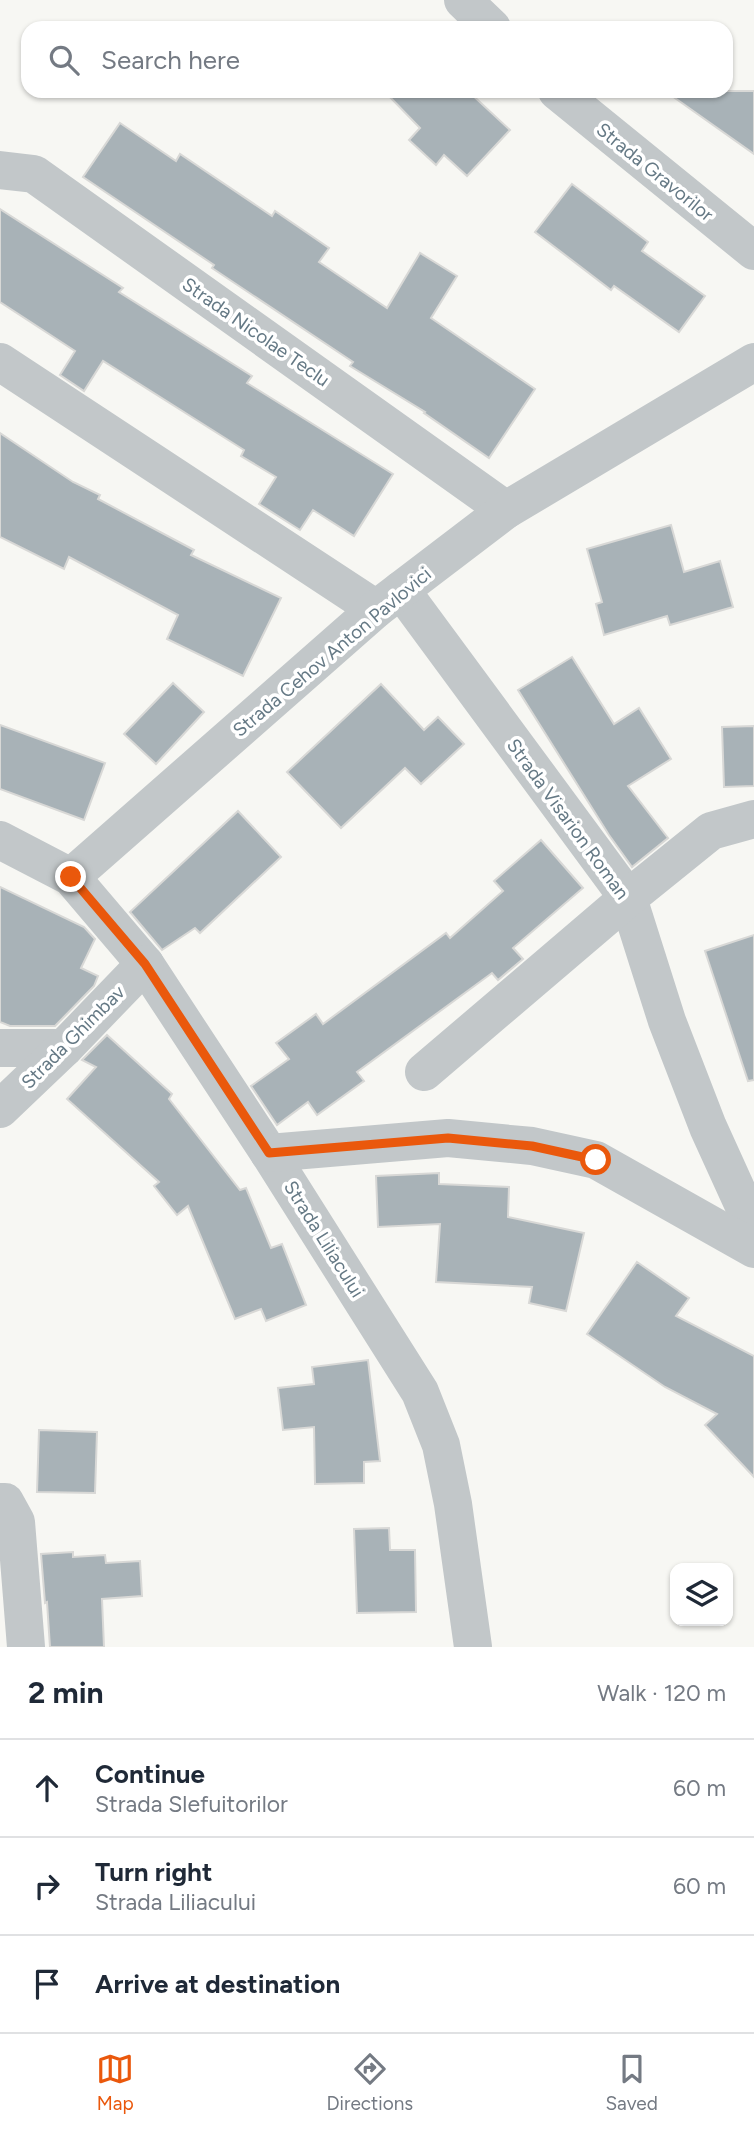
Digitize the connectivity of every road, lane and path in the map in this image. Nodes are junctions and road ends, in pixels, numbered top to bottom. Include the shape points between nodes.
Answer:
1 (463, 0) edge
2 (485, 21) edge
3 (565, 98) edge
4 (0, 170) edge
5 (754, 251) edge
6 (0, 362) edge
7 (754, 362) edge
8 (506, 510) junction
9 (388, 600) junction
10 (754, 819) edge
11 (0, 840) edge
12 (71, 877) junction
13 (628, 898) junction
14 (145, 964) junction
15 (0, 1048) edge
16 (64, 1048) junction
17 (424, 1072) dead end
18 (0, 1109) edge
19 (269, 1153) junction
20 (754, 1228) edge
21 (754, 1249) edge
22 (0, 1502) edge
23 (26, 1647) edge
24 (473, 1647) edge

1 - 2 street
3 - 5 street, Strada Gravorilor
4 - 8 street, Strada Nicolae Teclu via 34,174
6 - 9 street
7 - 8 street, Strada Cehov Anton Pavlovici
8 - 9 street, Strada Cehov Anton Pavlovici
9 - 12 street, Strada Cehov Anton Pavlovici
9 - 13 street, Strada Visarion Roman
10 - 13 street via 711,831
11 - 12 street
12 - 14 street, Strada Liliacului
13 - 17 street
13 - 20 street, Strada Visarion Roman via 667,1021
14 - 16 street, Strada Ghimbav
14 - 19 street, Strada Liliacului
15 - 16 street
16 - 18 street, Strada Ghimbav
19 - 21 street via 448,1138 532,1146 596,1160
19 - 24 street, Strada Liliacului via 420,1392 441,1445
22 - 23 street via 5,1502 16,1522

